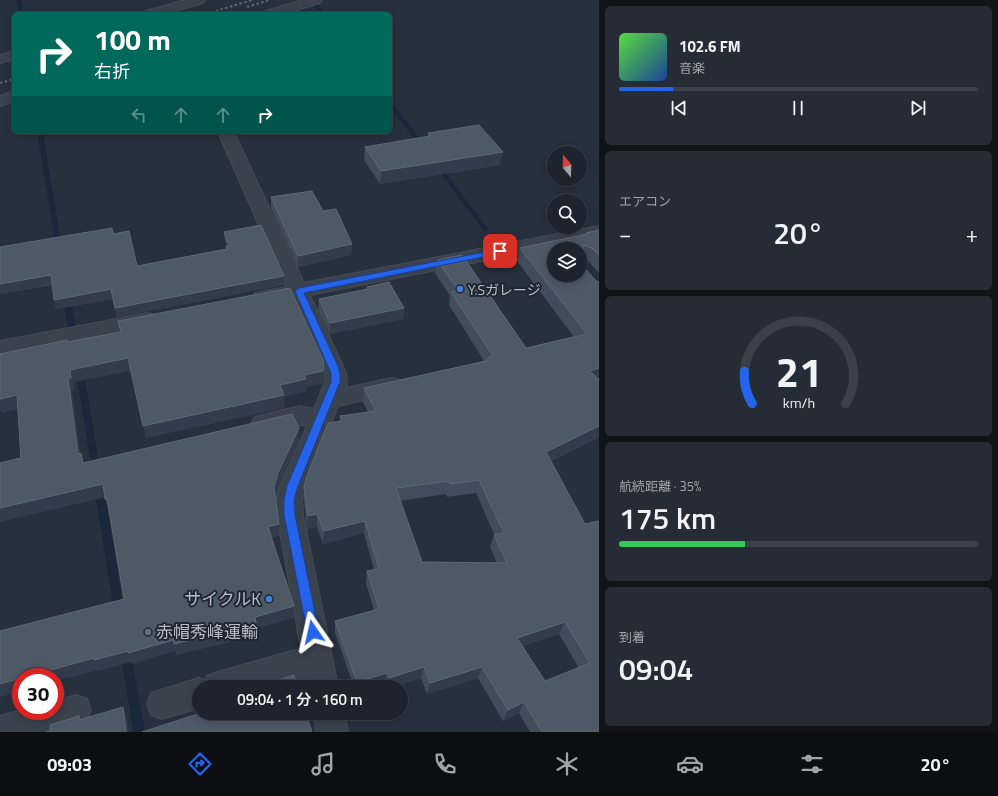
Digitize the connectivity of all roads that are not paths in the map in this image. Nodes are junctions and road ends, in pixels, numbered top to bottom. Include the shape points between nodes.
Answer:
1 (199, 0) edge
2 (316, 0) edge
3 (170, 11) edge
4 (277, 12) edge
5 (12, 56) edge
6 (0, 59) edge
7 (12, 97) edge
8 (0, 101) edge
9 (227, 134) edge
10 (599, 232) edge
11 (568, 242) edge
12 (547, 247) edge
13 (299, 291) junction
14 (245, 301) edge
15 (169, 316) edge
16 (0, 349) edge
17 (414, 381) edge
18 (331, 396) junction
19 (321, 420) junction
20 (240, 429) edge
21 (321, 674) edge
22 (241, 680) edge
23 (192, 695) edge
24 (162, 704) dead end
25 (76, 710) dead end
26 (329, 720) edge
27 (0, 732) edge
28 (332, 732) edge

1 - 3 street
2 - 4 street
5 - 6 street
7 - 8 street
9 - 13 street
10 - 11 street
12 - 13 street
13 - 14 street
13 - 18 street via 335,373 336,382
15 - 16 street
17 - 18 street via 338,398
18 - 19 street
19 - 20 street via 300,415
19 - 21 street via 289,500
21 - 22 street via 288,666
23 - 24 street
25 - 27 street
26 - 28 street

